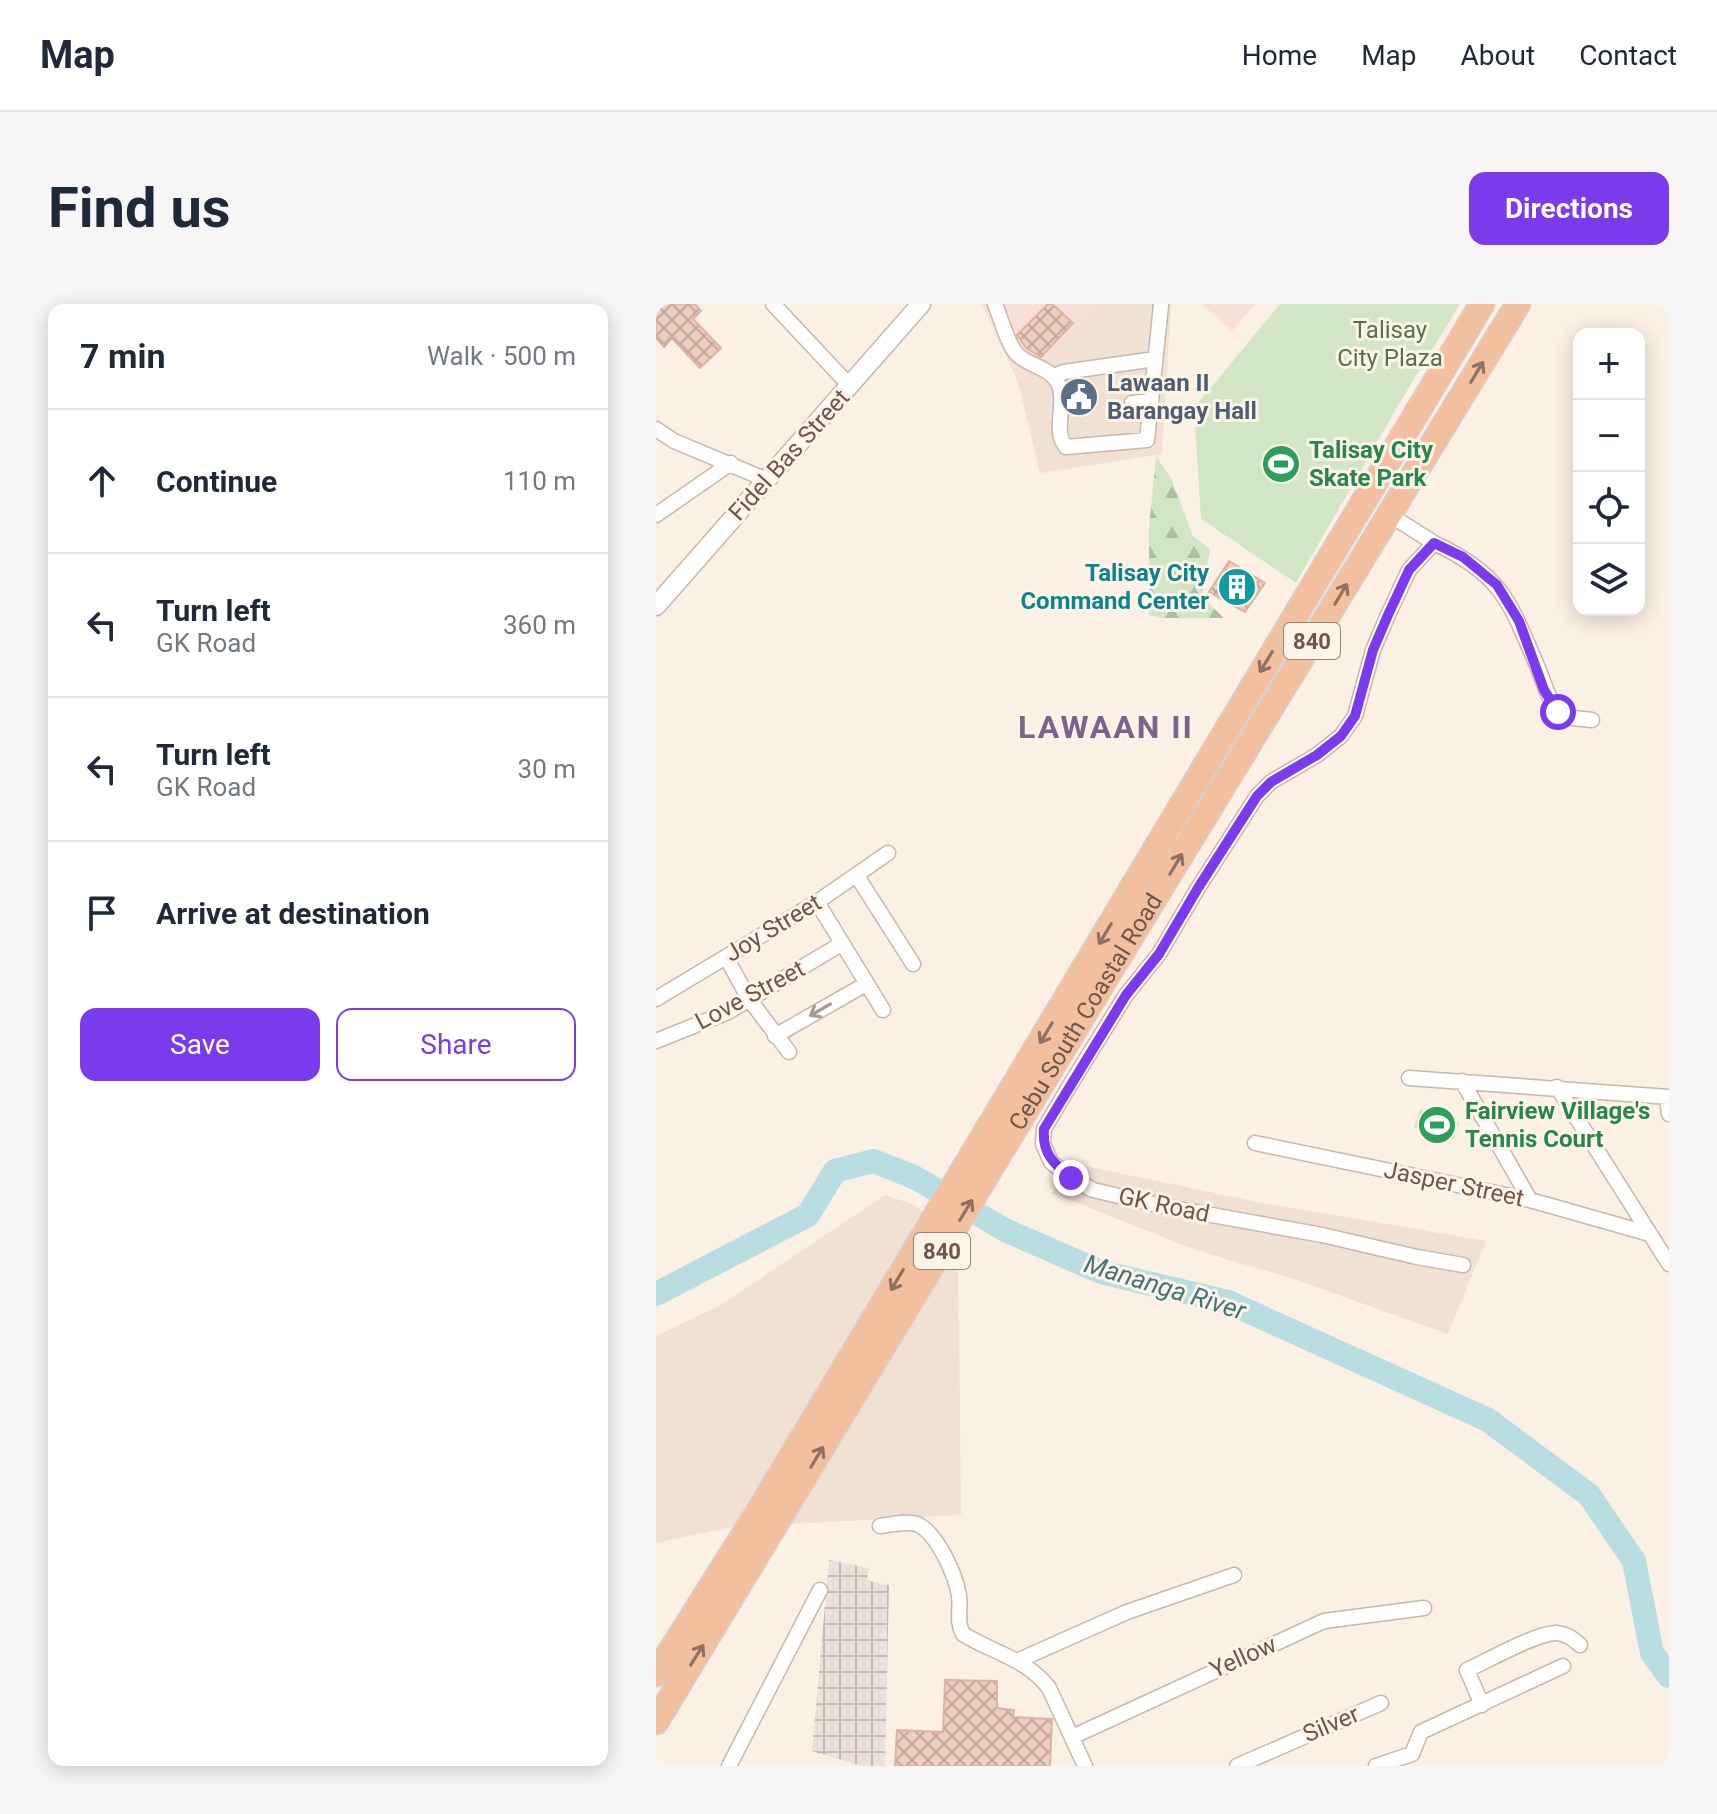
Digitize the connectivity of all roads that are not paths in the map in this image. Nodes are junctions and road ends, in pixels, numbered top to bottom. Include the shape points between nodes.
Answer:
1 (773, 304) edge
2 (921, 304) edge
3 (995, 304) edge
4 (1482, 304) edge
5 (1518, 304) edge
6 (1161, 305) edge
7 (1155, 359) junction
8 (1054, 376) junction
9 (850, 386) junction
10 (1151, 401) junction
11 (1132, 403) dead end
12 (656, 429) edge
13 (731, 463) junction
14 (767, 480) junction
15 (656, 515) edge
16 (1390, 515) junction
17 (1434, 543) junction
18 (656, 606) edge
19 (1592, 720) dead end
20 (888, 853) dead end
21 (857, 876) junction
22 (817, 902) junction
23 (841, 944) junction
24 (726, 957) junction
25 (913, 964) dead end
26 (1096, 972) junction
27 (866, 984) junction
28 (656, 999) edge
29 (749, 999) junction
30 (883, 1010) dead end
31 (775, 1036) junction
32 (656, 1041) edge
33 (789, 1052) dead end
34 (1409, 1078) dead end
35 (1462, 1081) junction
36 (1557, 1087) junction
37 (1668, 1097) edge
38 (1669, 1114) edge
39 (1255, 1143) dead end
40 (1530, 1200) junction
41 (1650, 1234) junction
42 (1669, 1264) edge
43 (1463, 1265) dead end
44 (767, 1518) junction
45 (880, 1526) dead end
46 (1234, 1575) dead end
47 (820, 1590) dead end
48 (1424, 1608) dead end
49 (1580, 1645) dead end
50 (1019, 1660) junction
51 (1563, 1666) dead end
52 (656, 1674) edge
53 (1381, 1703) dead end
54 (1482, 1705) junction
55 (656, 1722) edge
56 (1072, 1737) junction
57 (1414, 1760) edge
58 (729, 1766) edge
59 (1085, 1766) edge
60 (1237, 1766) edge
61 (1376, 1766) edge

1 - 9 street
2 - 9 street, Fidel Bas Street
3 - 8 street via 1017,355
4 -> 26 highway, Cebu South Coastal Road / 840 via 1305,595
16 -> 5 highway, Cebu South Coastal Road / 840
6 - 7 street
7 - 8 street
7 - 10 street
8 - 10 street via 1063,398 1066,447 1147,440
9 - 14 street, Fidel Bas Street
10 - 11 street
12 - 13 street
13 - 14 street
13 - 15 street
14 - 18 street, Fidel Bas Street
16 - 17 street
26 -> 16 highway, Cebu South Coastal Road / 840
17 - 19 street via 1463,557 1497,585 1519,621 1544,690 1558,712
17 - 43 street, GK Road via 1409,570 1388,615 1355,716 1341,736 1257,796 1070,1085 1044,1129 1043,1144 1051,1162 1093,1190
20 - 21 street, Joy Street
21 - 22 street, Joy Street
21 - 25 street
22 - 23 street
22 - 24 street, Joy Street
23 - 27 street
23 - 29 street, Love Street
24 - 28 street, Joy Street
24 - 29 street
26 - 44 highway, Cebu South Coastal Road / 840
27 - 30 street
27 -> 31 street
29 - 31 street
29 - 32 street, Love Street
31 - 33 street
34 - 35 street
35 - 36 street
35 - 40 street
36 - 37 street
36 - 41 street
37 - 38 street
39 - 40 street, Jasper Street
40 - 41 street, Jasper Street
41 - 42 street
44 - 52 highway, Cebu South Coastal Road / 840
55 -> 44 highway, Cebu South Coastal Road / 840
45 - 50 street via 919,1526 944,1553 959,1596 963,1634
46 - 50 street via 1127,1612
47 - 58 street
48 - 56 street, Yellow via 1324,1621
49 - 54 street via 1557,1633 1542,1635 1467,1670
50 - 56 street via 1049,1688
51 - 54 street
53 - 60 street, Silver
54 - 57 street via 1421,1732
56 - 59 street
57 - 61 street

